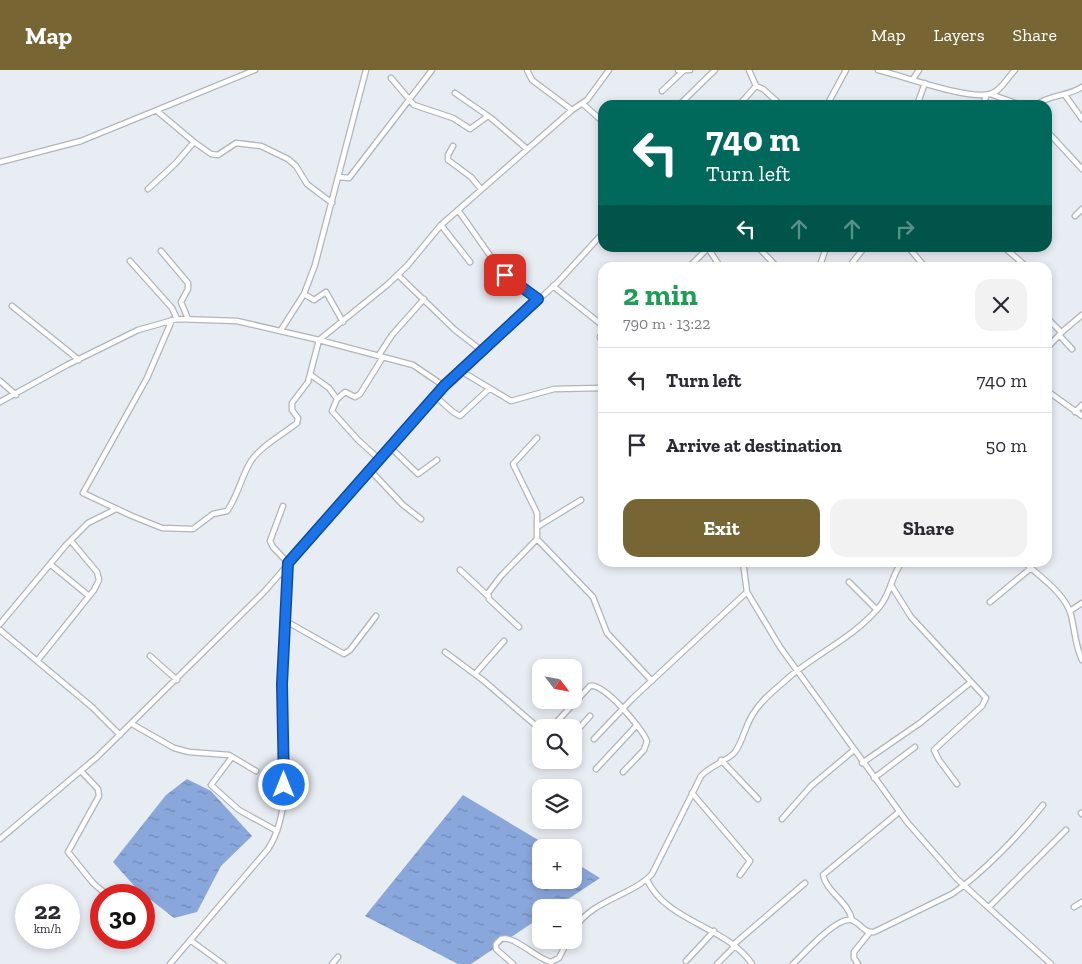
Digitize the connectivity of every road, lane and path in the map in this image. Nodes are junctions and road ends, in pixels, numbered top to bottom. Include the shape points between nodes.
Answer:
1 (255, 70) edge
2 (366, 70) edge
3 (432, 70) edge
4 (527, 70) edge
5 (609, 70) edge
6 (690, 70) edge
7 (715, 70) edge
8 (748, 70) edge
9 (846, 70) edge
10 (879, 70) edge
11 (919, 70) edge
12 (1015, 70) edge
13 (681, 71) edge
14 (243, 72) edge
15 (391, 78) dead end
16 (913, 79) junction
17 (925, 83) junction
18 (756, 86) junction
19 (1082, 87) edge
20 (662, 91) dead end
21 (455, 93) dead end
22 (989, 94) junction
23 (1065, 95) junction
24 (409, 100) junction
25 (684, 100) edge
26 (743, 100) edge
27 (775, 100) edge
28 (830, 100) edge
29 (919, 100) edge
30 (985, 100) edge
31 (1006, 100) edge
32 (1043, 100) edge
33 (583, 104) junction
34 (572, 110) junction
35 (157, 111) junction
36 (488, 116) junction
37 (598, 117) edge
38 (1082, 119) edge
39 (1052, 136) edge
40 (194, 142) junction
41 (453, 146) dead end
42 (527, 149) junction
43 (0, 162) edge
44 (1082, 169) edge
45 (339, 177) junction
46 (148, 189) dead end
47 (481, 189) junction
48 (332, 203) junction
49 (1082, 209) edge
50 (458, 210) junction
51 (1075, 216) dead end
52 (441, 225) junction
53 (598, 238) edge
54 (161, 251) dead end
55 (704, 252) edge
56 (762, 252) edge
57 (861, 252) edge
58 (912, 252) edge
59 (1010, 252) edge
60 (130, 261) dead end
61 (470, 262) dead end
62 (694, 262) edge
63 (772, 262) edge
64 (853, 262) edge
65 (921, 262) edge
66 (1021, 262) edge
67 (398, 275) junction
68 (553, 286) junction
69 (304, 294) junction
70 (424, 298) junction
71 (538, 299) junction
72 (12, 306) dead end
73 (1082, 315) edge
74 (174, 319) junction
75 (188, 319) junction
76 (343, 322) junction
77 (598, 322) edge
78 (1052, 323) edge
79 (281, 330) junction
80 (1060, 333) junction
81 (319, 340) junction
82 (1052, 342) edge
83 (1072, 348) dead end
84 (482, 351) junction
85 (381, 356) junction
86 (79, 360) junction
87 (462, 372) junction
88 (311, 375) junction
89 (0, 382) edge
90 (444, 386) junction
91 (598, 388) edge
92 (490, 389) junction
93 (16, 395) junction
94 (1052, 395) edge
95 (435, 396) junction
96 (337, 399) junction
97 (0, 402) edge
98 (1082, 405) edge
99 (1075, 412) junction
100 (1082, 416) edge
101 (537, 438) dead end
102 (390, 447) junction
103 (379, 459) junction
104 (437, 460) dead end
105 (370, 470) junction
106 (581, 500) dead end
107 (283, 506) dead end
108 (116, 509) junction
109 (422, 519) dead end
110 (538, 527) junction
111 (537, 539) junction
112 (71, 541) junction
113 (288, 563) junction
114 (50, 564) junction
115 (744, 567) edge
116 (899, 567) edge
117 (1031, 568) joint
118 (460, 570) dead end
119 (849, 582) dead end
120 (891, 585) junction
121 (748, 592) junction
122 (89, 596) junction
123 (488, 596) junction
124 (990, 602) dead end
125 (1082, 603) edge
126 (877, 610) junction
127 (1070, 611) junction
128 (376, 616) dead end
129 (284, 620) junction
130 (0, 624) edge
131 (519, 626) dead end
132 (0, 630) edge
133 (504, 640) dead end
134 (445, 652) dead end
135 (150, 656) dead end
136 (1082, 660) edge
137 (37, 661) junction
138 (796, 672) junction
139 (475, 674) junction
140 (177, 680) junction
141 (652, 681) junction
142 (971, 682) junction
143 (623, 708) junction
144 (590, 716) dead end
145 (560, 719) edge
146 (532, 722) edge
147 (132, 724) junction
148 (582, 725) edge
149 (637, 725) junction
150 (120, 735) junction
151 (594, 739) dead end
152 (915, 747) dead end
153 (854, 750) junction
154 (232, 757) junction
155 (721, 760) junction
156 (862, 762) junction
157 (596, 769) dead end
158 (256, 770) dead end
159 (81, 771) junction
160 (623, 772) dead end
161 (874, 778) junction
162 (957, 784) dead end
163 (692, 793) junction
164 (758, 799) dead end
165 (1043, 805) dead end
166 (899, 812) junction
167 (782, 819) dead end
168 (1066, 830) dead end
169 (277, 831) junction
170 (0, 839) edge
171 (740, 875) dead end
172 (645, 880) junction
173 (805, 883) dead end
174 (94, 884) edge
175 (964, 886) junction
176 (1082, 902) edge
177 (989, 907) junction
178 (1074, 907) dead end
179 (582, 920) edge
180 (852, 920) junction
181 (714, 931) junction
182 (870, 932) junction
183 (190, 940) junction
184 (734, 945) junction
185 (564, 949) edge
186 (338, 957) dead end
187 (686, 961) dead end
188 (553, 963) edge
189 (170, 964) edge
190 (223, 964) edge
191 (332, 964) edge
192 (513, 964) edge
193 (717, 964) edge
194 (752, 964) edge
195 (793, 964) edge
196 (858, 964) edge
197 (1051, 964) edge

1 - 14 street
2 - 45 street via 348,131
3 - 24 street
4 - 34 street via 532,80
5 - 33 street
6 - 13 street
7 - 25 street
8 - 18 street
9 - 28 street
10 - 16 street
11 - 16 street
12 - 22 street via 999,89
13 - 20 street
14 - 35 street
15 - 24 street
16 - 17 street
17 - 22 street via 958,92
17 - 29 street
18 - 26 street
18 - 27 street
19 - 23 street
21 - 36 street
22 - 30 street
22 - 31 street
23 - 32 street
23 - 38 street
24 - 36 street via 417,106 453,118 470,129
24 - 45 street via 349,178
33 - 34 street
33 - 37 street
34 - 42 street
35 - 40 street
35 - 43 street via 81,141
36 - 42 street
39 - 44 street
40 - 46 street
40 - 48 street via 214,155 220,155 236,143 273,151 296,166 307,184
41 - 47 street via 448,160
42 - 47 street
45 - 48 street
47 - 50 street
48 - 69 street
49 - 51 street
50 - 52 street
50 - 71 street via 501,271
52 - 61 street
52 - 67 street
53 - 68 street
54 - 75 street via 188,283 181,302
55 - 62 street
56 - 63 street
57 - 64 street
58 - 65 street
59 - 66 street
60 - 74 street via 172,308
67 - 70 street
67 - 76 street
68 - 71 street
68 - 77 street
69 - 76 street via 314,300 326,292
69 - 79 street
70 - 84 street via 455,330
70 - 85 street via 392,335
71 - 84 street
72 - 86 street
73 - 80 street
74 - 75 street
74 - 86 street via 138,330
74 - 108 street via 147,378 83,490 86,496
75 - 79 street via 237,321
76 - 81 street
78 - 80 street
79 - 81 street
80 - 82 street
80 - 83 street
81 - 85 street
81 - 88 street
84 - 87 street
85 - 90 street via 420,368
85 - 96 street via 360,394 355,397 344,393
86 - 93 street
87 - 90 street
87 - 92 street
88 - 96 street via 329,388
88 - 108 street via 292,403 298,422 251,461 228,512 212,514 189,529 157,527
89 - 93 street
90 - 95 street
91 - 92 street via 554,389 513,401
92 - 95 street via 460,416
93 - 97 street
94 - 99 street
95 - 102 street
96 - 103 street via 332,411
98 - 99 street
99 - 100 street
101 - 110 street via 513,464 537,513
102 - 103 street
102 - 104 street via 418,474
103 - 105 street
105 - 109 street via 403,505
105 - 113 street
106 - 110 street
107 - 113 street via 270,541
108 - 112 street via 91,520
110 - 111 street
111 - 123 street via 501,576
111 - 141 street via 593,597 607,633
112 - 114 street
112 - 122 street via 99,576
113 - 129 street
113 - 140 street via 264,592
114 - 122 street
114 - 130 street
115 - 121 street
116 - 120 street
117 - 124 street
117 - 127 street via 1059,595
118 - 123 street
119 - 126 street
120 - 126 street via 888,596
120 - 142 street via 911,617
121 - 138 street
121 - 141 street
122 - 137 street
123 - 131 street
125 - 127 street
126 - 138 street via 845,638
127 - 136 street via 1074,640
128 - 129 street via 344,654
129 - 169 street via 284,785
132 - 137 street
133 - 139 street
134 - 139 street
135 - 140 street
137 - 150 street
138 - 153 street
138 - 155 street via 760,704 734,752
139 - 146 street
140 - 147 street
141 - 143 street
142 - 156 street via 920,723
142 - 162 street via 985,694 987,701 934,750
143 - 145 street via 593,685
143 - 149 street
143 - 151 street
144 - 148 street
147 - 150 street
147 - 154 street via 174,748
149 - 157 street
149 - 160 street via 646,737 647,745
150 - 159 street
152 - 161 street
153 - 156 street
153 - 167 street via 811,786
154 - 158 street
154 - 169 street via 211,784 239,810
155 - 163 street via 701,776
155 - 164 street
156 - 161 street
159 - 170 street
159 - 174 street via 98,789 99,796 68,852
161 - 166 street
163 - 171 street via 750,861
163 - 172 street via 656,867
165 - 175 street
166 - 175 street via 935,857
166 - 180 street via 823,875
168 - 177 street
169 - 183 street via 268,849
172 - 179 street
172 - 181 street via 666,904
173 - 184 street
175 - 177 street
175 - 182 street via 918,912
176 - 178 street
177 - 197 street
180 - 182 street
180 - 195 street via 838,923
181 - 184 street
181 - 187 street
182 - 196 street via 854,952
183 - 189 street
183 - 190 street
184 - 193 street
184 - 194 street
185 - 188 street
186 - 191 street
188 - 192 street via 510,939 501,939 496,949

